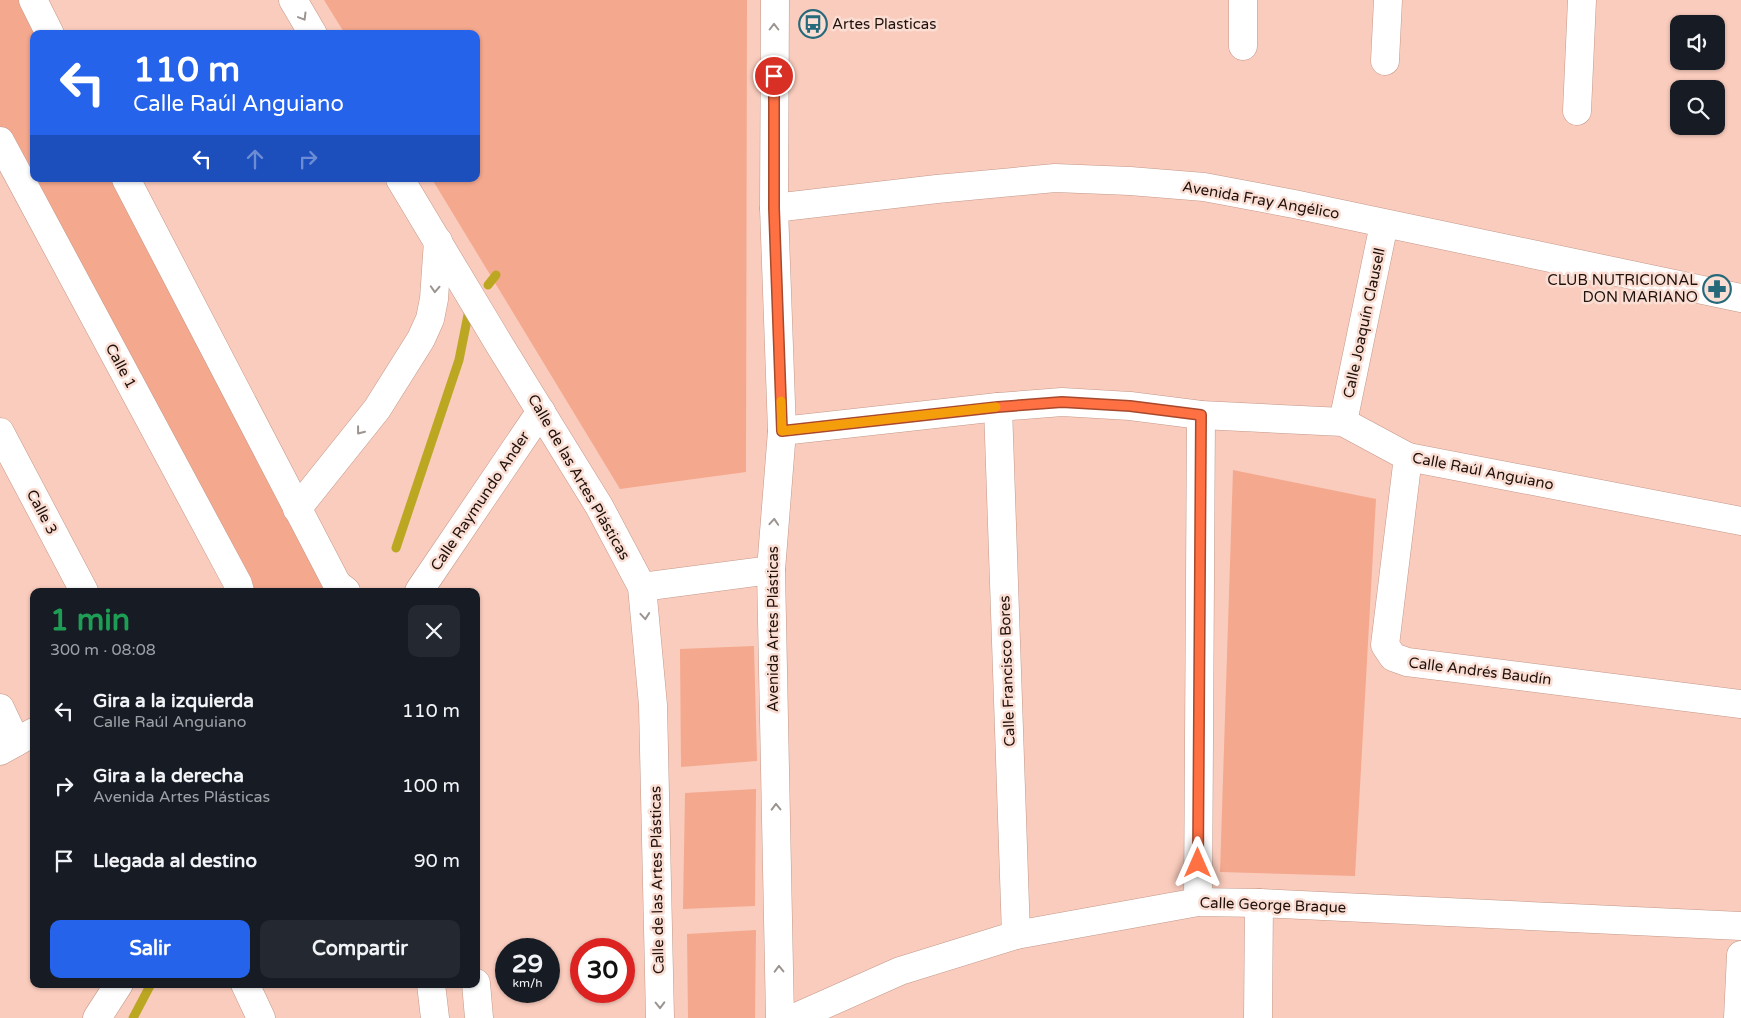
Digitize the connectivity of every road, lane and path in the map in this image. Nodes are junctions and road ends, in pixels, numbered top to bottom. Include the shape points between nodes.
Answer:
1 (33, 0) edge
2 (293, 0) edge
3 (774, 0) edge
4 (1243, 0) edge
5 (1388, 0) edge
6 (1582, 0) edge
7 (48, 30) edge
8 (311, 30) edge
9 (1243, 46) dead end
10 (1385, 61) dead end
11 (1577, 111) dead end
12 (0, 141) edge
13 (128, 182) edge
14 (402, 182) edge
15 (774, 208) junction
16 (1384, 224) junction
17 (438, 241) junction
18 (1741, 298) edge
19 (998, 407) junction
20 (541, 410) junction
21 (1201, 415) junction
22 (1343, 422) junction
23 (782, 431) junction
24 (0, 432) edge
25 (1408, 457) junction
26 (298, 509) junction
27 (1741, 521) edge
28 (771, 570) junction
29 (82, 588) edge
30 (239, 588) edge
31 (338, 588) edge
32 (421, 588) edge
33 (642, 588) junction
34 (1741, 704) edge
35 (0, 708) edge
36 (17, 742) edge
37 (1198, 902) junction
38 (1259, 902) junction
39 (1741, 926) edge
40 (1016, 935) junction
41 (1741, 955) edge
42 (116, 988) edge
43 (247, 988) edge
44 (431, 988) edge
45 (476, 988) edge
46 (97, 1018) edge
47 (261, 1018) edge
48 (435, 1018) edge
49 (479, 1018) edge
50 (660, 1018) edge
51 (780, 1018) edge
52 (794, 1018) edge
53 (1258, 1018) edge
54 (1738, 1018) edge

1 - 7 street
2 -> 8 street
15 -> 3 street, Avenida Artes Plásticas
4 - 9 street
5 - 10 street
6 - 11 street
12 - 30 street, Calle 1
13 - 26 street
14 - 17 street, Calle de las Artes Plásticas
15 - 16 street, Avenida Fray Angélico via 1055,178 1204,187
15 - 23 street, Avenida Artes Plásticas
16 - 18 street, Avenida Fray Angélico
16 - 22 street, Calle Joaquín Clausell
17 - 20 street, Calle de las Artes Plásticas
17 -> 26 street via 434,299 421,339 377,409
19 - 21 street, Calle Raúl Anguiano via 1062,402
19 - 23 street, Calle Raúl Anguiano
19 - 40 street, Calle Francisco Bores
20 - 32 street, Calle Raymundo Ander
20 - 33 street, Calle de las Artes Plásticas via 599,506
21 - 22 street, Calle Raúl Anguiano
21 - 37 street
22 - 25 street, Calle Raúl Anguiano
28 -> 23 street, Avenida Artes Plásticas
24 - 29 street, Calle 3
25 - 27 street, Calle Raúl Anguiano
25 - 34 street, Calle Andrés Baudín via 1385,645 1392,657 1406,662
26 - 31 street
28 - 33 street
51 -> 28 street, Avenida Artes Plásticas
33 -> 50 street, Calle de las Artes Plásticas via 653,705
35 - 36 street
37 - 38 street, Calle George Braque
37 - 40 street, Calle George Braque
38 - 39 street, Calle George Braque
38 - 53 street
40 - 52 street, Calle George Braque via 900,971
41 - 54 street
42 - 46 street
43 - 47 street
44 - 48 street
45 - 49 street

